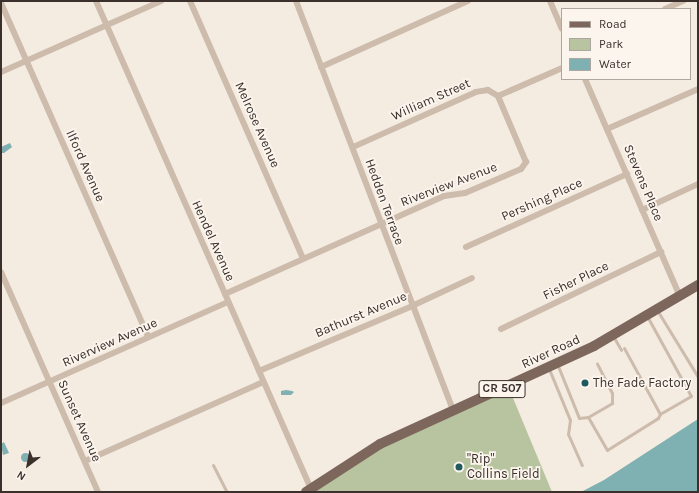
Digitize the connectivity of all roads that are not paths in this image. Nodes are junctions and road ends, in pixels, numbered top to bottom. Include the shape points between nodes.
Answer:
1 (96, 1) edge
2 (161, 1) edge
3 (190, 1) edge
4 (296, 1) edge
5 (468, 1) edge
6 (550, 1) edge
7 (683, 1) edge
8 (1, 3) edge
9 (667, 8) edge
10 (106, 25) junction
11 (561, 27) edge
12 (26, 60) junction
13 (321, 67) junction
14 (561, 68) edge
15 (1, 72) edge
16 (585, 80) edge
17 (698, 89) edge
18 (498, 96) junction
19 (607, 129) junction
20 (352, 147) junction
21 (627, 174) junction
22 (698, 184) edge
23 (642, 210) junction
24 (380, 224) junction
25 (466, 247) dead end
26 (661, 252) junction
27 (303, 258) junction
28 (1, 272) edge
29 (472, 278) dead end
30 (698, 285) edge
31 (225, 294) junction
32 (680, 296) junction
33 (228, 302) junction
34 (412, 306) junction
35 (657, 310) junction
36 (646, 316) junction
37 (501, 329) dead end
38 (612, 336) junction
39 (148, 337) junction
40 (597, 364) dead end
41 (553, 366) junction
42 (259, 371) junction
43 (698, 377) edge
44 (50, 382) junction
45 (263, 382) junction
46 (1, 403) edge
47 (453, 410) junction
48 (660, 414) junction
49 (588, 417) junction
50 (85, 461) junction
51 (213, 465) dead end
52 (582, 466) dead end
53 (308, 491) edge
54 (98, 492) edge
55 (227, 492) edge

1 - 10 street, Hendel Avenue
2 - 10 street
3 - 27 street, Melrose Avenue
4 - 13 street, Hedden Terrace
5 - 13 street
6 - 11 street
7 - 9 street
8 - 12 street, Ilford Avenue
10 - 12 street
10 - 31 street, Hendel Avenue
12 - 15 street
12 - 39 street, Ilford Avenue
13 - 20 street, Hedden Terrace
14 - 18 street
16 - 19 street, Stevens Place
17 - 19 street
18 - 20 street, William Street via 488,90 476,92
18 - 24 street, Riverview Avenue via 526,162 524,168 465,193 444,196
19 - 21 street, Stevens Place
20 - 24 street, Hedden Terrace
21 - 23 street, Stevens Place
21 - 25 street, Pershing Place
22 - 23 street
23 - 26 street, Stevens Place
24 - 27 street, Riverview Avenue
24 - 34 street, Hedden Terrace
26 - 32 street, Stevens Place
26 - 37 street, Fisher Place
27 - 31 street, Riverview Avenue
28 - 44 street, Sunset Avenue
29 - 34 street, Bathurst Avenue
30 - 32 main road, River Road / CR 507
31 - 33 street, Hendel Avenue
32 - 35 main road, River Road / CR 507
33 - 39 street, Riverview Avenue
33 - 42 street, Hendel Avenue
34 - 42 street, Bathurst Avenue
34 - 47 street, Hedden Terrace
35 - 36 main road, River Road / CR 507
35 - 43 lane
36 - 38 main road, River Road / CR 507
36 - 48 lane via 691,396
38 - 41 main road, River Road / CR 507
38 - 48 lane via 623,349
39 - 44 street, Riverview Avenue
40 - 49 lane via 612,393 612,403
41 - 47 main road, River Road / CR 507
41 - 49 lane via 579,418
41 - 52 lane via 570,420 568,434
42 - 45 street, Hendel Avenue
44 - 46 street, Riverview Avenue
44 - 50 street, Sunset Avenue
45 - 50 street
45 - 53 street, Hendel Avenue
47 - 53 main road, River Road / CR 507 via 380,444
48 - 49 lane via 658,418 607,450
50 - 54 street, Sunset Avenue
51 - 55 lane

